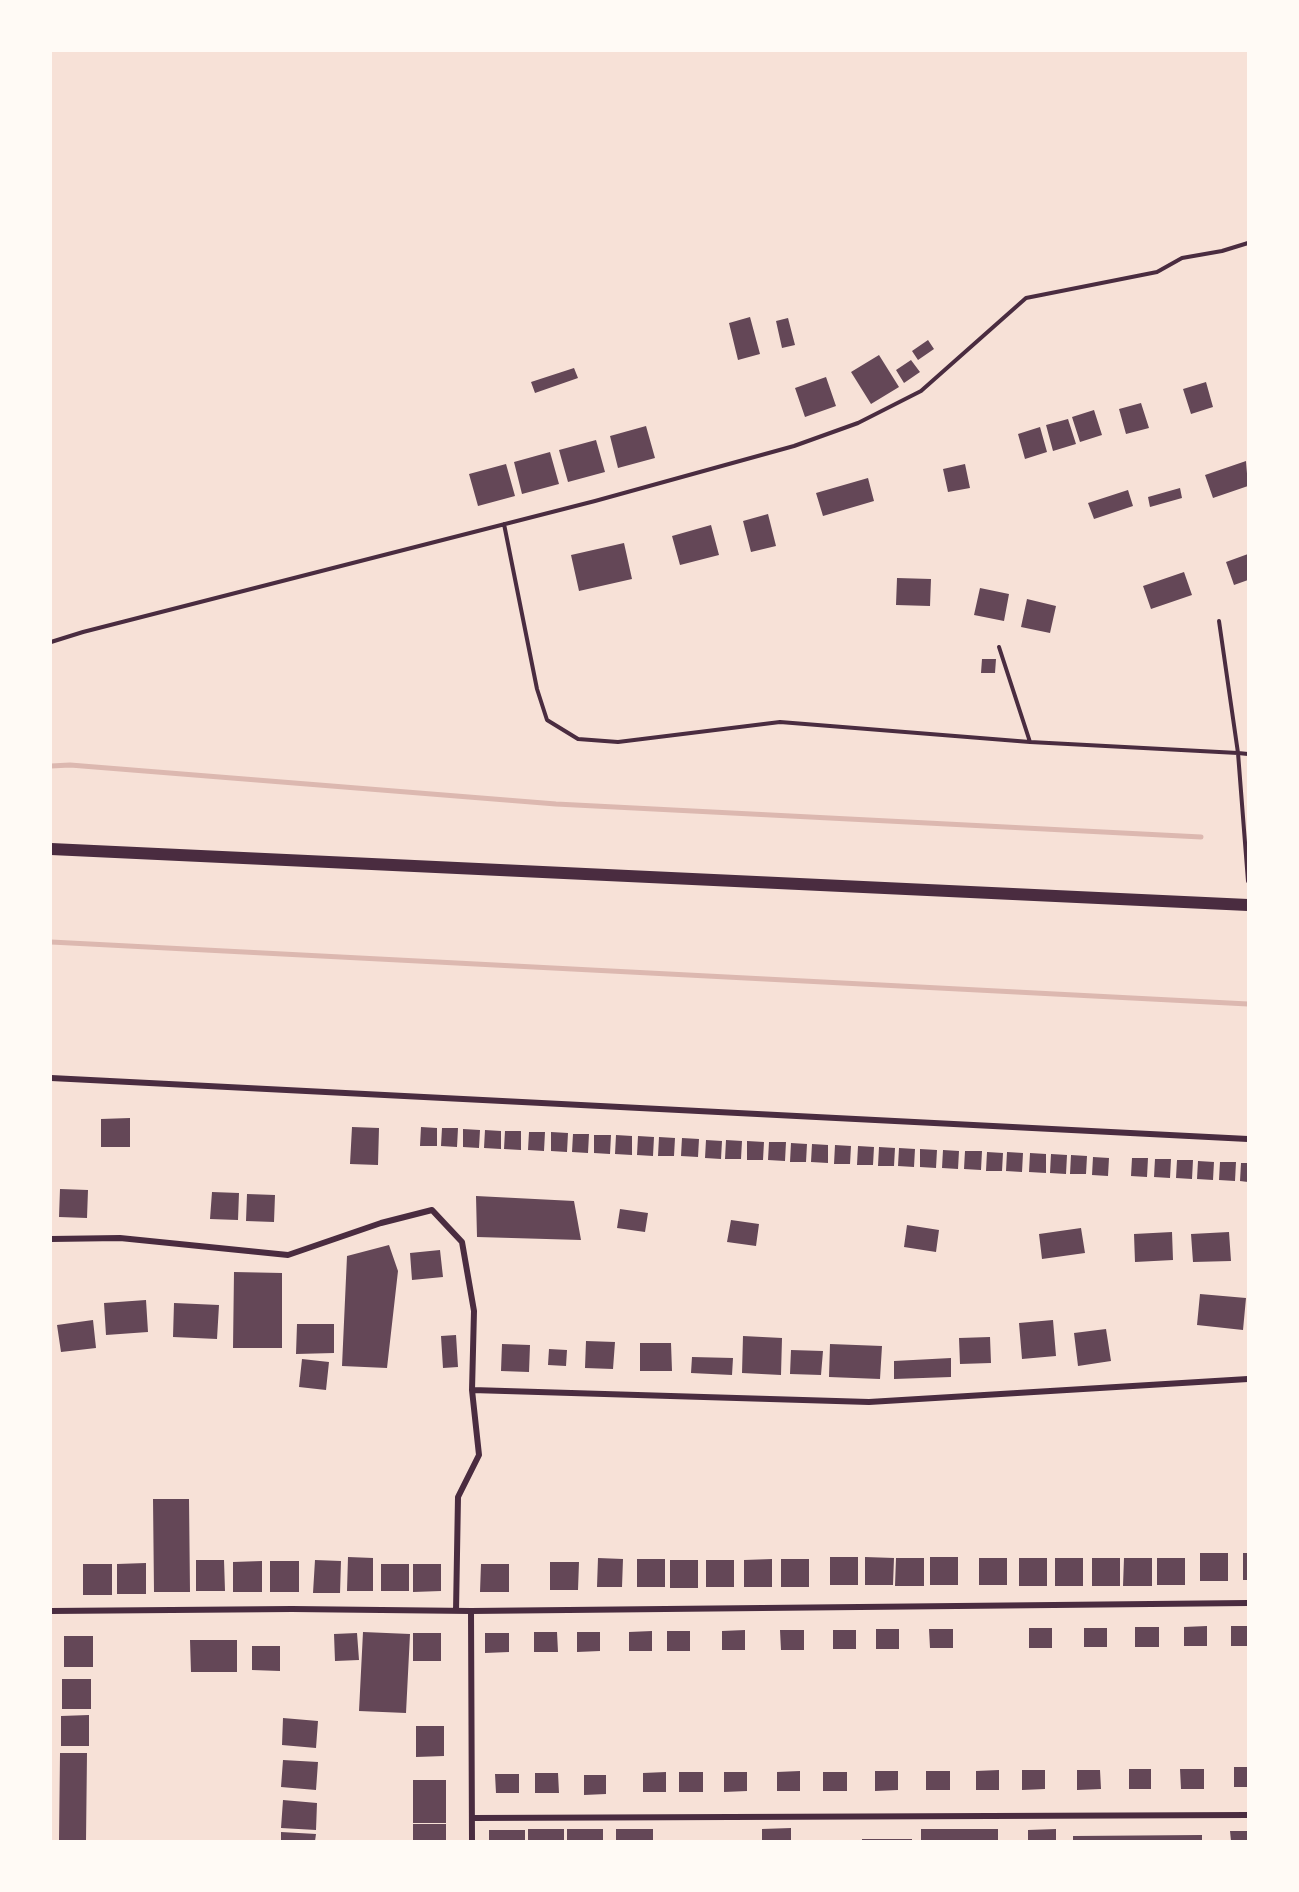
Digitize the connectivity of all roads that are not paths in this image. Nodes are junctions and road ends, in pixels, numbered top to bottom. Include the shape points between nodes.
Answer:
1 (1248, 243) edge
2 (504, 524) junction
3 (1219, 621) dead end
4 (51, 642) edge
5 (999, 647) dead end
6 (1030, 742) junction
7 (1238, 753) junction
8 (1248, 754) edge
9 (51, 849) edge
10 (1248, 881) edge
11 (1248, 905) edge
12 (51, 1078) edge
13 (1248, 1138) edge
14 (51, 1239) edge
15 (1248, 1379) edge
16 (472, 1390) junction
17 (1248, 1603) edge
18 (51, 1611) edge
19 (456, 1611) junction
20 (471, 1611) junction
21 (1248, 1815) edge
22 (473, 1818) junction
23 (472, 1841) edge

1 - 2 lane via 1182,258 1157,272 1026,298 921,391 858,423 794,446
2 - 4 lane
2 - 6 lane via 537,689 548,720 578,739 618,742 780,722
3 - 7 lane
5 - 6 lane
6 - 7 lane
7 - 8 lane
7 - 10 lane
9 - 11 highway
12 - 13 street
14 - 16 street via 120,1238 288,1254 432,1210 462,1242 474,1311
15 - 16 street via 869,1402
16 - 19 street via 479,1455 458,1497
17 - 20 street
18 - 19 street
19 - 20 street
20 - 22 street
21 - 22 street
22 - 23 street

